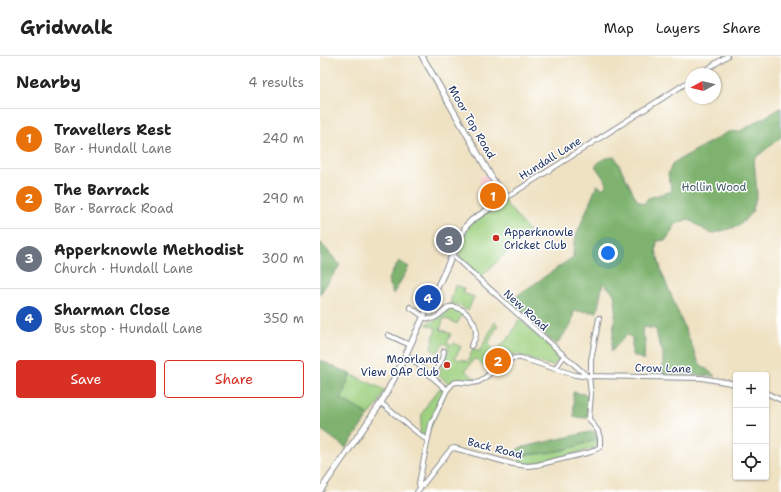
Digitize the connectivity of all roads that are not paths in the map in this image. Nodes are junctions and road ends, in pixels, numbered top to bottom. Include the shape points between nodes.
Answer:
1 (422, 56) edge
2 (727, 56) edge
3 (709, 68) edge
4 (685, 84) edge
5 (504, 199) junction
6 (452, 254) junction
7 (410, 307) dead end
8 (423, 317) junction
9 (599, 318) dead end
10 (388, 335) dead end
11 (471, 343) dead end
12 (410, 345) junction
13 (444, 351) dead end
14 (406, 354) junction
15 (564, 356) junction
16 (555, 370) junction
17 (588, 376) junction
18 (432, 377) junction
19 (733, 383) edge
20 (447, 390) junction
21 (769, 394) edge
22 (781, 400) edge
23 (381, 404) junction
24 (428, 439) junction
25 (420, 488) junction
26 (320, 491) edge
27 (417, 492) edge

1 - 5 street, Moor Top Road
2 - 3 street
4 - 5 street, Hundall Lane
5 - 6 street, Hundall Lane via 469,222
6 - 8 street, Hundall Lane
6 - 15 street, New Road
7 - 8 street
8 - 11 street via 433,319 449,307 459,308 470,316 474,323 475,340
8 - 12 street, Hundall Lane
9 - 17 street
10 - 12 street
12 - 14 street, Hundall Lane
13 - 18 street
14 - 18 street
14 - 23 street, Hundall Lane
15 - 16 street
15 - 17 street, New Road
16 - 17 street, Crow Lane
16 - 20 street, Crow Lane via 513,357 477,382 456,382
17 - 19 street, Crow Lane via 702,378
17 - 25 street, Back Road via 591,394 589,419 598,431 600,447 591,452 528,466 506,463 454,448
18 - 20 street
20 - 24 street
21 - 22 street
23 - 24 street
23 - 26 street, Hundall Lane
24 - 25 street via 418,483
25 - 27 street

